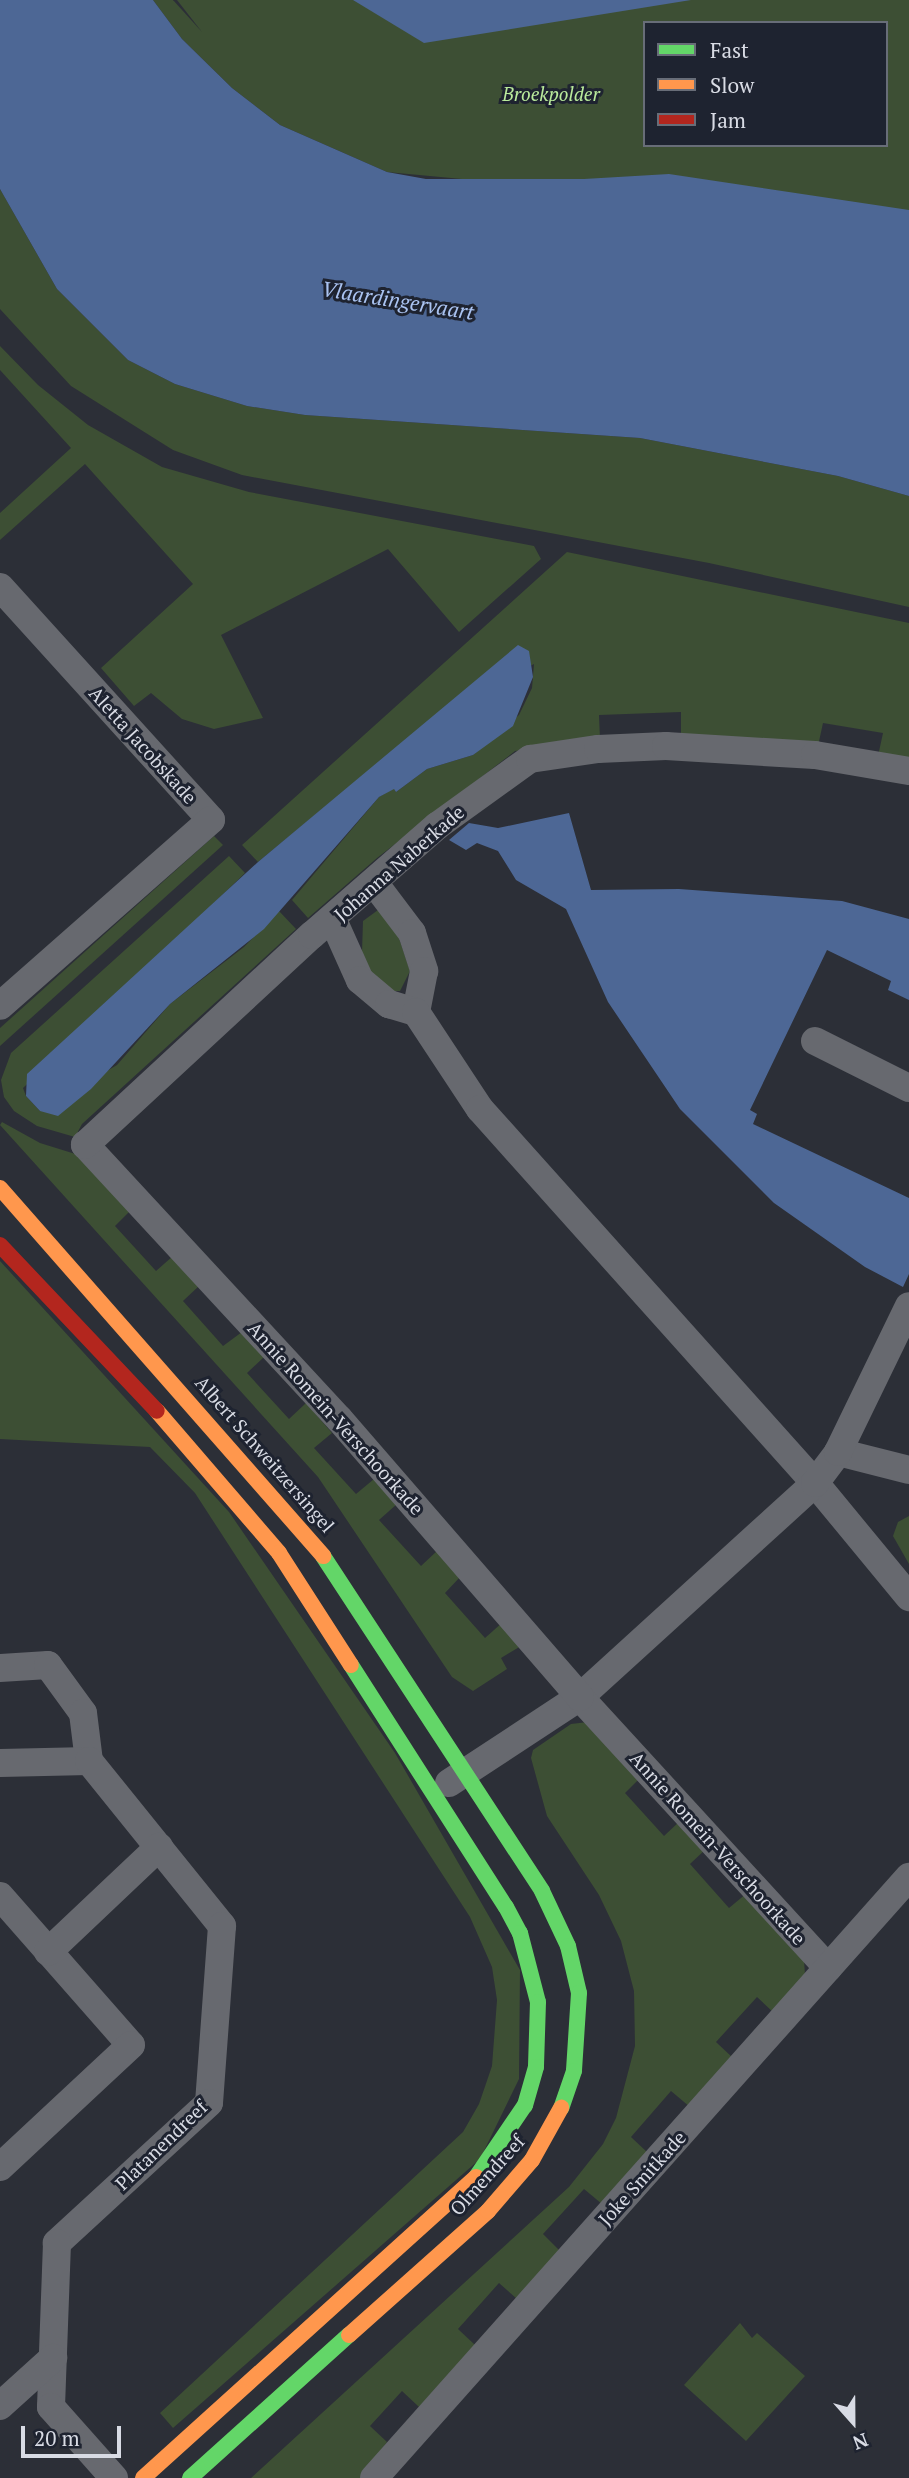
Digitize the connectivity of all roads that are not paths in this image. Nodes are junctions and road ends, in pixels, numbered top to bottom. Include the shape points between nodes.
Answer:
1 (0, 587) edge
2 (909, 771) edge
3 (374, 884) junction
4 (333, 920) junction
5 (0, 1006) edge
6 (416, 1012) junction
7 (814, 1041) dead end
8 (909, 1088) edge
9 (85, 1145) joint
10 (0, 1188) edge
11 (0, 1245) edge
12 (909, 1306) edge
13 (838, 1452) junction
14 (909, 1470) edge
15 (815, 1483) junction
16 (909, 1597) edge
17 (0, 1668) edge
18 (580, 1697) junction
19 (89, 1761) junction
20 (0, 1763) edge
21 (467, 1772) junction
22 (433, 1793) junction
23 (159, 1847) junction
24 (909, 1877) edge
25 (0, 1896) edge
26 (48, 1952) junction
27 (828, 1968) junction
28 (0, 2166) edge
29 (53, 2358) junction
30 (0, 2406) edge
31 (114, 2478) edge
32 (143, 2478) edge
33 (190, 2478) edge
34 (374, 2478) edge

1 - 5 street, Aletta Jacobskade via 211,820
2 - 3 street, Johanna Naberkade via 815,755 666,746 597,749 530,759 438,826
3 - 4 street, Johanna Naberkade
3 - 6 street via 412,933 424,971
4 - 6 street via 360,979 389,1004
4 - 9 street, Johanna Naberkade
6 - 15 street via 480,1109
7 - 8 street
9 - 18 street, Annie Romein-Verschoorkade via 339,1419
10 - 21 street, Albert Schweitzersingel via 310,1536
11 - 22 street via 164,1418 279,1553
12 - 13 street
13 - 14 street
13 - 15 street
15 - 16 street
15 - 18 street
17 - 19 street via 48,1665 83,1713
18 - 21 street
18 - 27 street, Annie Romein-Verschoorkade
19 - 20 street
19 - 23 street, Platanendreef
21 - 22 street
21 - 33 street, Olmendreef via 542,1891 568,1946 579,1993 579,2033 574,2071 561,2109 532,2160 488,2211
22 - 32 street, Olmendreef via 506,1907 530,1962 539,2033 536,2067 525,2105 511,2135 460,2196
23 - 26 street
23 - 29 street, Platanendreef via 222,1926 209,2102 57,2243
24 - 27 street, Joke Smitkade
25 - 26 street
26 - 28 street via 131,2045
27 - 34 street, Joke Smitkade
29 - 30 street
29 - 31 street, Platanendreef via 51,2407

